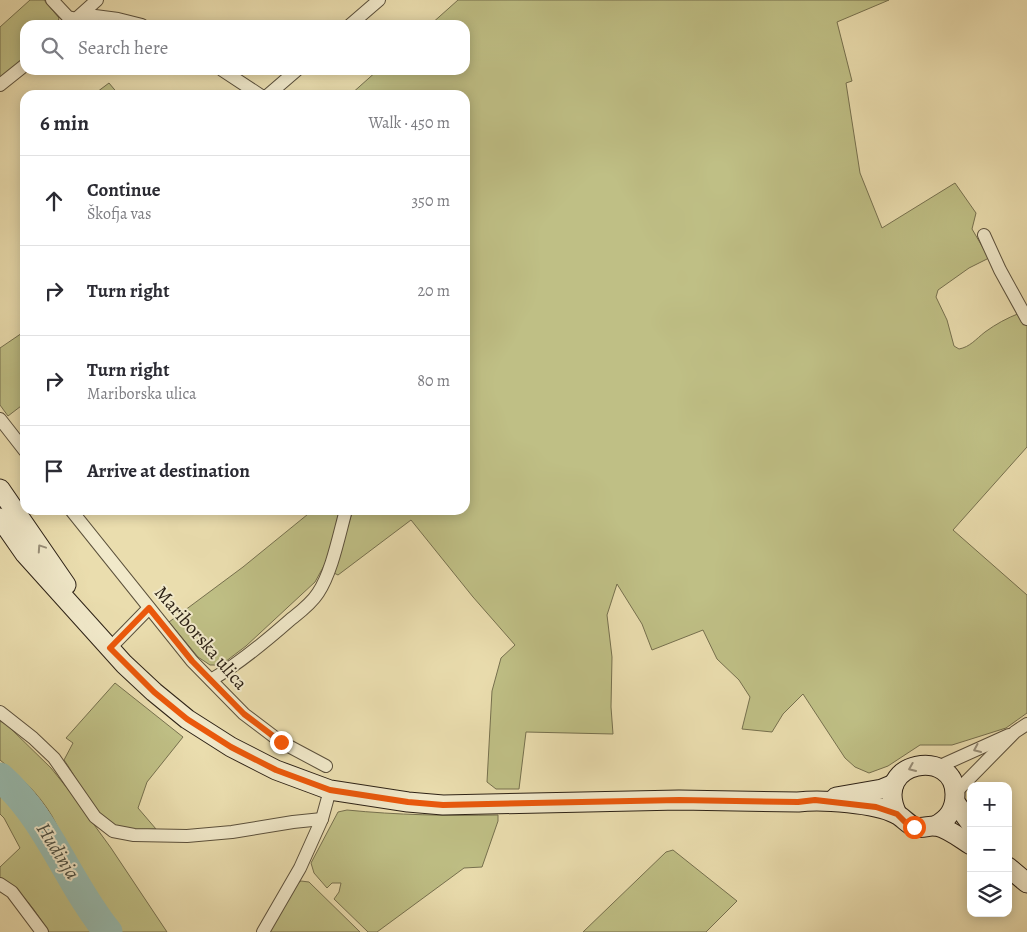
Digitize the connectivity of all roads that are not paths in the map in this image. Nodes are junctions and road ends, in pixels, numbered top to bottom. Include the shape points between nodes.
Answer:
1 (52, 0) edge
2 (97, 0) edge
3 (379, 0) edge
4 (71, 20) edge
5 (75, 20) edge
6 (80, 20) edge
7 (122, 20) edge
8 (356, 20) edge
9 (20, 69) edge
10 (230, 75) edge
11 (291, 75) edge
12 (0, 85) edge
13 (252, 90) edge
14 (274, 90) edge
15 (984, 235) dead end
16 (1027, 319) edge
17 (0, 419) edge
18 (20, 444) edge
19 (0, 488) edge
20 (75, 515) edge
21 (345, 515) edge
22 (0, 518) edge
23 (149, 608) junction
24 (97, 632) junction
25 (110, 648) junction
26 (211, 680) junction
27 (0, 712) edge
28 (1027, 724) edge
29 (1016, 732) junction
30 (326, 766) dead end
31 (938, 767) junction
32 (894, 784) junction
33 (330, 790) junction
34 (955, 797) junction
35 (815, 800) junction
36 (897, 814) junction
37 (967, 817) edge
38 (322, 819) junction
39 (935, 826) junction
40 (967, 842) edge
41 (0, 884) edge
42 (42, 932) edge
43 (263, 932) edge

1 - 4 street
2 - 5 street
3 - 8 street
6 - 7 street via 94,16
9 - 12 street
10 - 13 street
11 - 14 street
15 - 16 street
17 - 18 street
24 -> 19 main road
20 - 23 street, Mariborska ulica
21 - 26 street via 318,593 275,634
22 - 24 main road via 25,554
23 - 25 street
23 - 26 street, Mariborska ulica
24 - 25 main road
25 - 33 main road via 154,692 187,719 276,770
26 - 30 street, Mariborska ulica via 244,714 281,742
27 - 38 street via 54,758 95,817 113,831 134,835 187,836
28 - 29 street
29 -> 31 street
29 - 34 street
31 -> 32 main road via 917,765 903,772
31 - 34 main road via 953,783
32 - 35 main road via 882,789
32 - 36 main road via 892,795
33 - 35 main road via 443,805 612,800
33 - 38 street
34 - 37 main road
34 - 39 main road via 951,812
35 - 36 main road via 876,807
36 - 39 main road via 914,827
38 - 43 street via 300,868
39 - 40 main road
41 - 42 street via 12,892

